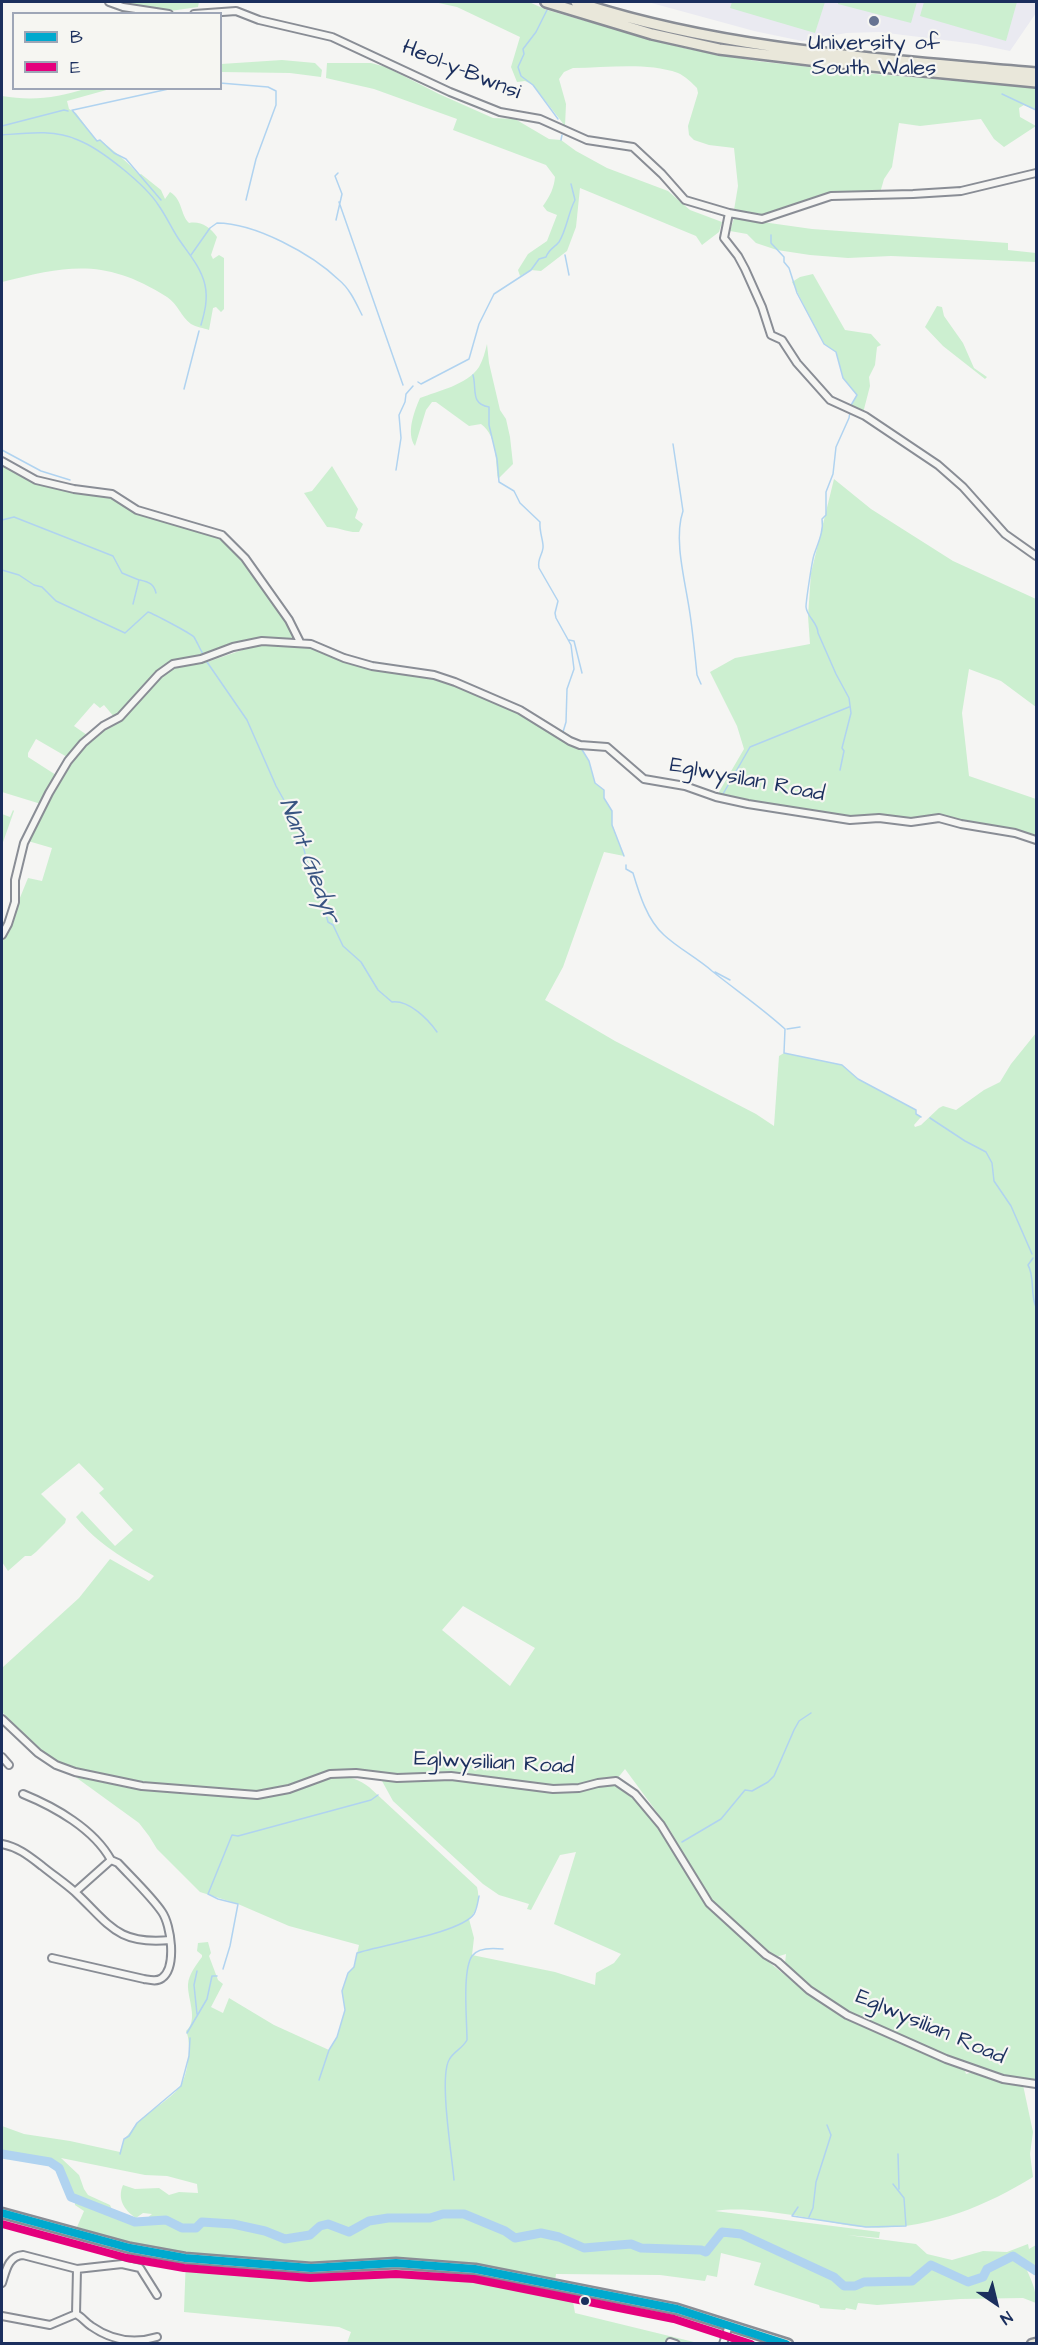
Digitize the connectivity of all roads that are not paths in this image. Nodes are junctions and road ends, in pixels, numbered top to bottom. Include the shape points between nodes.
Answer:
1 (109, 2) edge
2 (546, 2) edge
3 (576, 2) edge
4 (156, 12) edge
5 (222, 12) edge
6 (1036, 73) edge
7 (1036, 82) edge
8 (1036, 173) edge
9 (729, 213) junction
10 (2, 461) edge
11 (1036, 556) edge
12 (300, 642) junction
13 (1036, 840) edge
14 (2, 935) edge
15 (2, 1719) edge
16 (2, 1757) edge
17 (9, 1765) dead end
18 (23, 1794) dead end
19 (2, 1845) edge
20 (111, 1860) junction
21 (75, 1892) junction
22 (170, 1940) junction
23 (52, 1958) dead end
24 (1036, 2084) edge
25 (2, 2213) edge
26 (77, 2269) junction
27 (2, 2283) edge
28 (157, 2295) dead end
29 (76, 2314) junction
30 (2, 2316) edge
31 (729, 2325) junction
32 (157, 2337) dead end
33 (723, 2343) edge
34 (788, 2343) edge

1 - 4 street
2 - 7 highway via 652,34 719,49
3 - 6 highway via 720,39
5 - 9 street, Heol-y-Bwnsi via 236,11 332,36 500,112 540,119 587,140 633,147 685,200
8 - 9 street, Heol-y-Bwnsi via 961,191 831,196 762,219
9 - 11 street via 724,238 745,269 771,335 782,340 830,400 865,417 945,471 1005,534
10 - 12 street via 36,480 112,494 137,510 222,535 245,558
12 - 13 street, Eglwysilan Road via 372,666 434,675 464,686 520,710 570,741 607,747 644,779 748,804 850,820 911,822 939,818
12 - 14 street, Eglwysilan Road via 262,641 173,664 120,717 83,743 49,792 24,843 15,880 15,902
15 - 24 street, Eglwysilian Road via 56,1765 142,1786 256,1795 289,1789 322,1775 356,1773 397,1778 451,1776 553,1789 616,1781 635,1794 661,1825 709,1903 809,1990 847,2015 946,2059 1003,2079
16 - 17 street
18 - 20 street via 76,1823
19 - 21 street via 26,1853
20 - 21 street
20 - 22 street via 163,1913
21 - 22 street via 98,1917 124,1936
22 - 23 street via 170,1964 159,1980
25 - 31 main road via 160,2255 311,2268 396,2263 455,2266 676,2309
26 - 27 street via 19,2255 10,2260
26 - 28 street via 122,2264 140,2268
26 - 29 street
29 - 30 street via 50,2325
29 - 32 street via 92,2327 131,2342
31 - 33 street
31 - 34 main road

